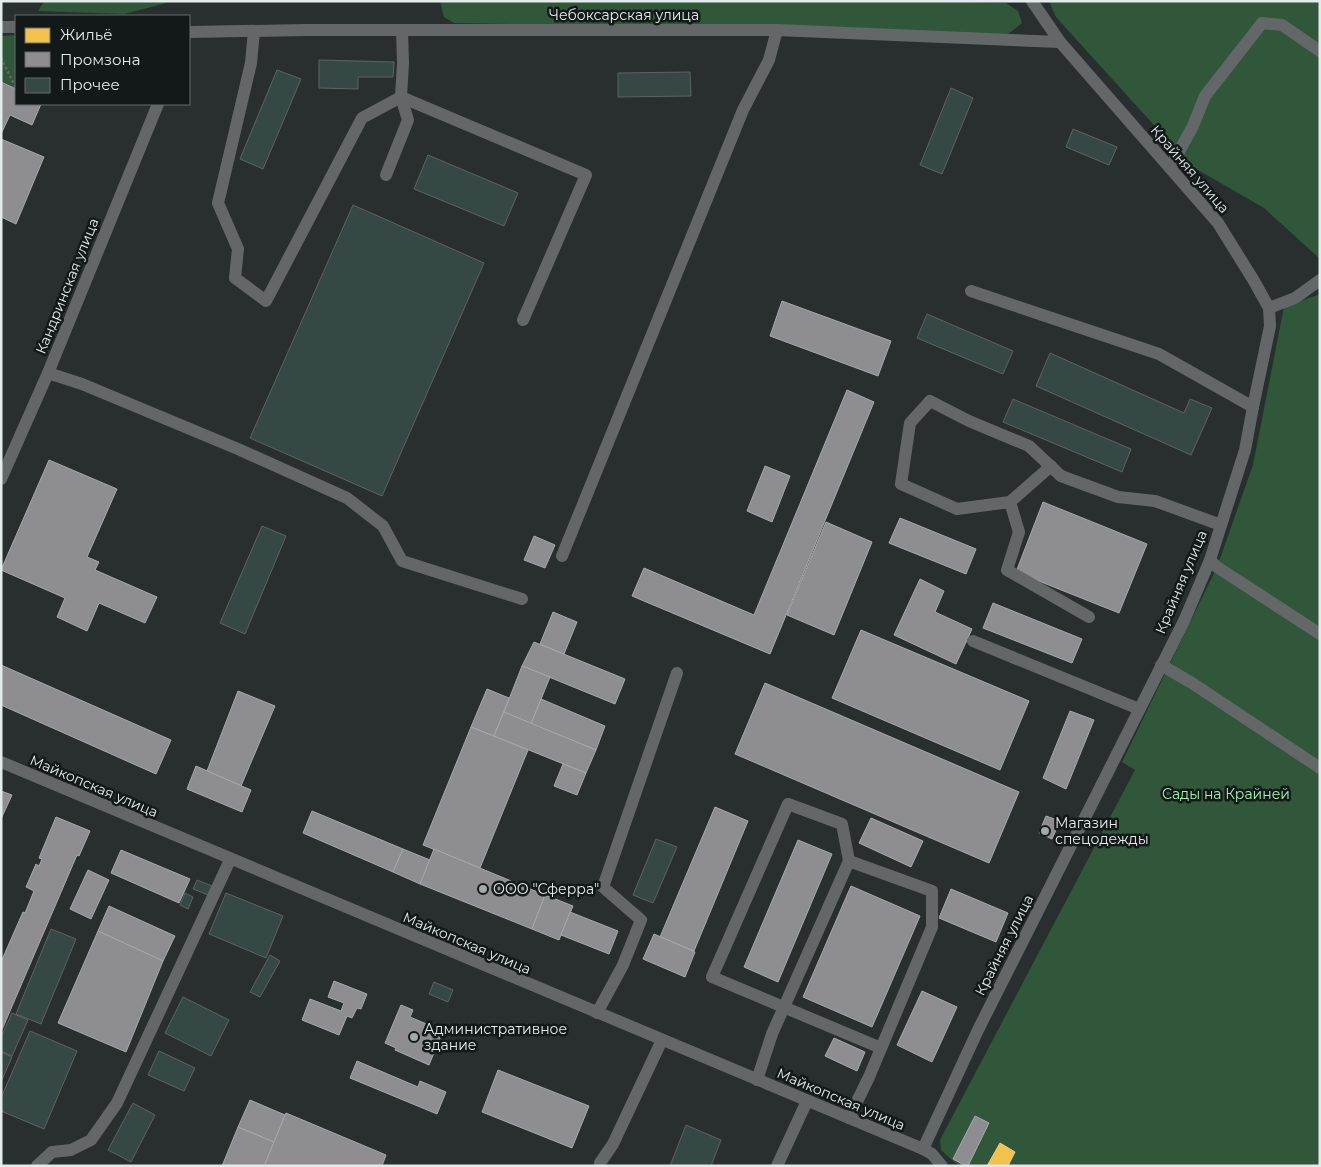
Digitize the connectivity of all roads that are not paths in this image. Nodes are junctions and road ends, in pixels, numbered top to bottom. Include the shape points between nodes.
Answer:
1 (1032, 1) edge
2 (1, 27) edge
3 (15, 27) edge
4 (402, 30) junction
5 (777, 30) junction
6 (254, 31) junction
7 (190, 32) edge
8 (1060, 42) junction
9 (1320, 51) edge
10 (401, 97) junction
11 (158, 105) edge
12 (1170, 168) junction
13 (386, 175) dead end
14 (1320, 280) edge
15 (971, 290) dead end
16 (1269, 308) junction
17 (523, 320) dead end
18 (48, 373) junction
19 (1253, 407) junction
20 (1051, 466) junction
21 (1, 479) edge
22 (1010, 502) junction
23 (1220, 525) junction
24 (562, 556) dead end
25 (1210, 560) junction
26 (522, 600) dead end
27 (1089, 617) dead end
28 (1320, 634) edge
29 (973, 641) dead end
30 (1161, 665) junction
31 (677, 673) dead end
32 (1139, 709) junction
33 (1, 762) edge
34 (1320, 768) edge
35 (230, 860) junction
36 (849, 861) junction
37 (784, 1007) junction
38 (597, 1013) junction
39 (662, 1040) junction
40 (881, 1048) junction
41 (757, 1080) junction
42 (807, 1101) junction
43 (849, 1118) junction
44 (922, 1149) junction
45 (600, 1163) dead end
46 (37, 1166) edge
47 (777, 1166) edge
48 (942, 1166) edge

1 - 8 street, Крайняя улица
2 - 3 street
4 - 5 street, Чебоксарская улица
4 - 6 street, Чебоксарская улица
4 - 10 street
5 - 8 street, Чебоксарская улица
5 - 24 street via 770,60 743,110
6 - 7 street, Чебоксарская улица
6 - 10 street via 251,63 218,203 238,248 235,278 266,301 362,118
8 - 12 street, Крайняя улица
9 - 12 street via 1282,25 1262,22 1205,96
10 - 13 street via 408,120
10 - 17 street via 586,176
11 - 18 street, Кандринская улица
12 - 16 street, Крайняя улица via 1218,224
14 - 16 street via 1295,298
15 - 19 street via 1159,354
16 - 19 street, Крайняя улица via 1270,326
18 - 21 street, Кандринская улица
18 - 26 street via 238,449 347,498 383,526 402,561
19 - 23 street, Крайняя улица via 1245,450
20 - 22 street
20 - 22 street via 1029,446 930,401 910,423 901,484 957,508
20 - 23 street via 1061,476 1118,497 1155,501
22 - 27 street via 1020,532 1007,570
23 - 25 street, Крайняя улица
25 - 28 street
25 - 30 street, Крайняя улица
29 - 32 street
30 - 32 street, Крайняя улица
30 - 34 street
31 - 38 street via 603,887 641,920
32 - 44 street, Крайняя улица
33 - 35 street, Майкопская улица
35 - 38 street, Майкопская улица
35 - 46 street via 117,1103 91,1140 71,1150 52,1152
36 - 37 street
36 - 37 street via 842,824 788,804 712,978
36 - 40 street via 932,891 932,927
37 - 40 street
37 - 41 street
38 - 39 street, Майкопская улица
39 - 41 street, Майкопская улица
39 - 45 street via 614,1144
40 - 43 street
41 - 42 street, Майкопская улица
42 - 43 street, Майкопская улица
42 - 47 street
43 - 44 street, Майкопская улица
44 - 48 street via 932,1154

